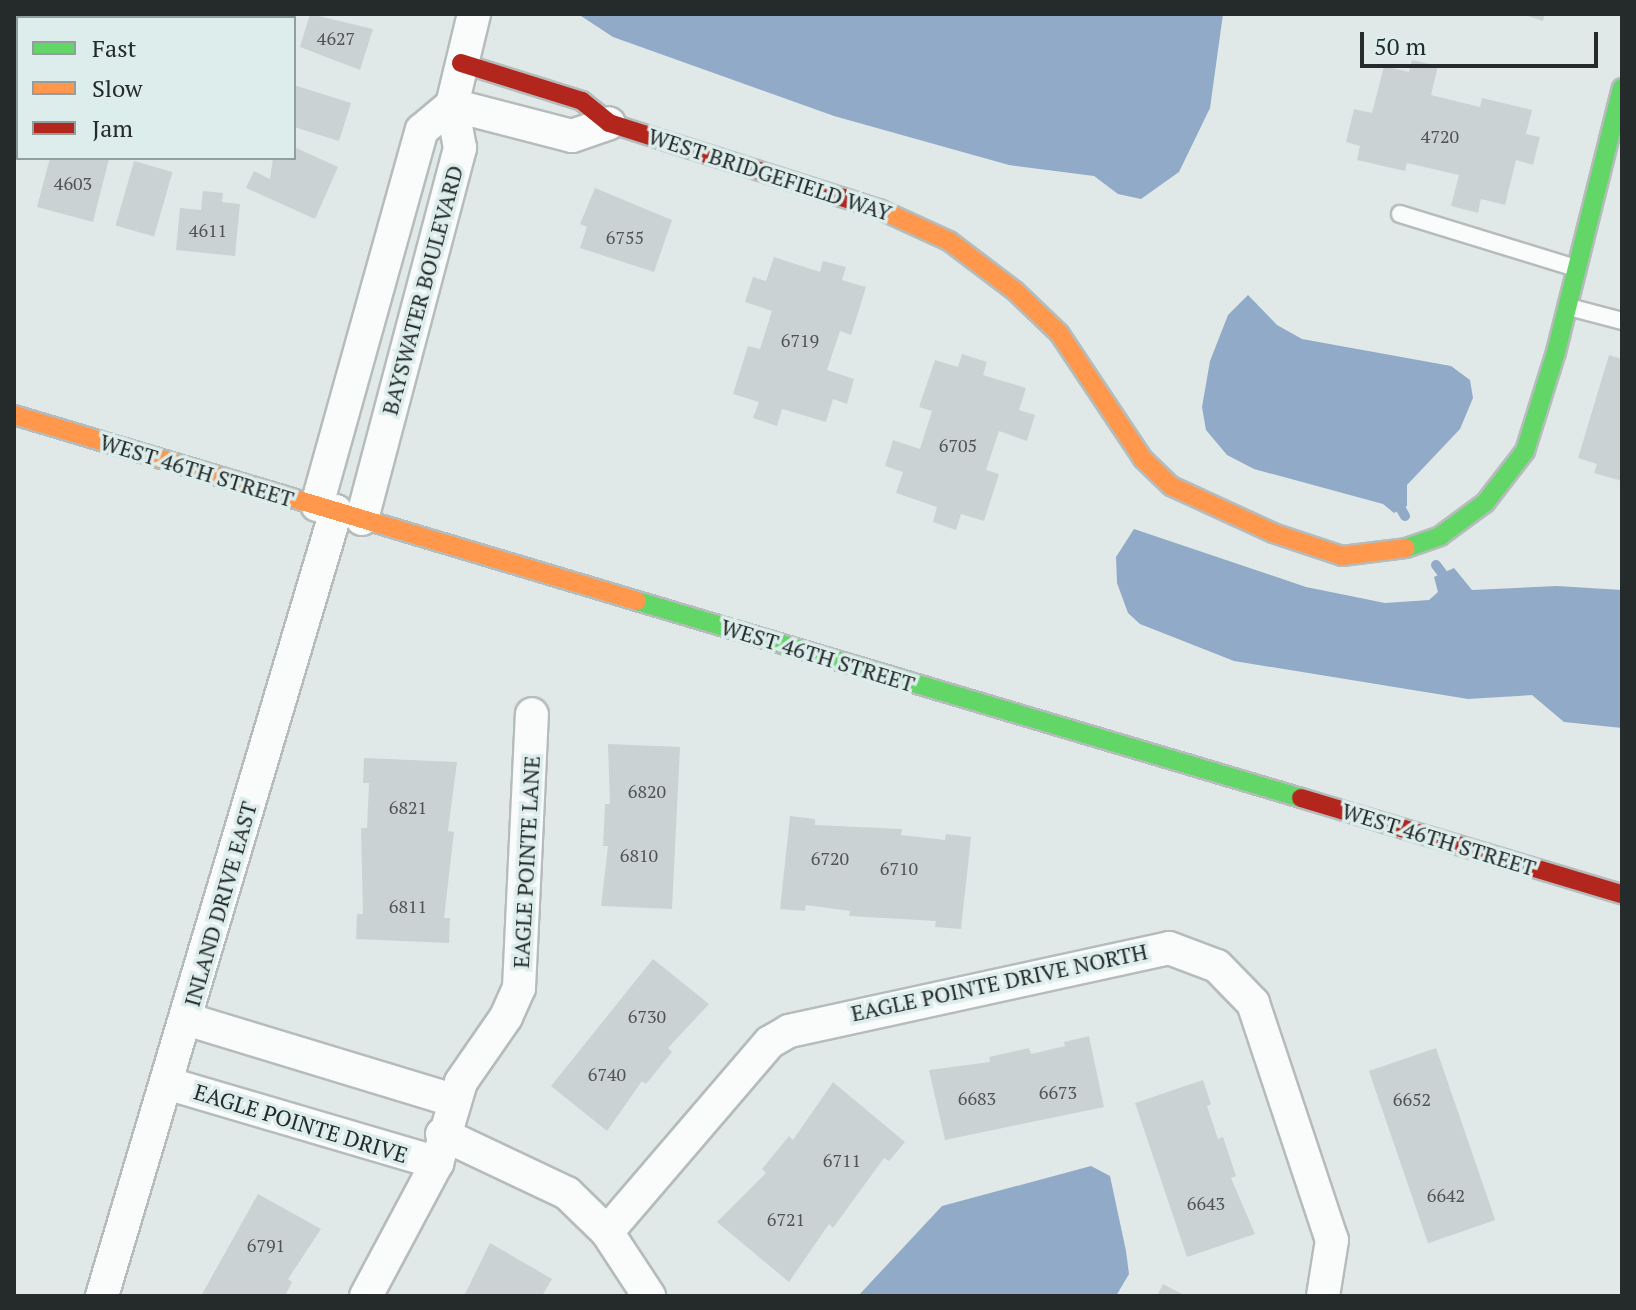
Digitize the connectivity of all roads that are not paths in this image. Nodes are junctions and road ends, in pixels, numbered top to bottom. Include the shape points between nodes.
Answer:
1 (474, 14) edge
2 (461, 63) junction
3 (1622, 88) edge
4 (452, 105) junction
5 (609, 123) junction
6 (1618, 125) edge
7 (1400, 214) dead end
8 (1577, 268) junction
9 (1567, 306) junction
10 (1622, 321) edge
11 (14, 415) edge
12 (338, 512) junction
13 (532, 714) dead end
14 (1622, 894) edge
15 (186, 1019) junction
16 (166, 1083) junction
17 (453, 1100) junction
18 (440, 1148) junction
19 (607, 1232) junction
20 (102, 1296) edge
21 (366, 1296) edge
22 (649, 1296) edge
23 (1323, 1296) edge

1 - 2 street, BAYSWATER BOULEVARD
2 - 4 street, BAYSWATER BOULEVARD
2 - 5 street, WEST BRIDGEFIELD WAY via 582,101
3 - 6 street, WEST BRIDGEFIELD WAY
4 - 5 street via 572,136
4 - 12 street, BAYSWATER BOULEVARD via 460,148
4 - 12 street via 422,130
5 - 9 street, WEST BRIDGEFIELD WAY via 858,199 949,241 1059,333 1143,459 1182,492 1273,533 1342,556 1390,554 1440,536 1485,503 1525,451
6 - 8 street, WEST BRIDGEFIELD WAY
7 - 8 lane
8 - 9 street, WEST BRIDGEFIELD WAY
9 - 10 lane
11 - 12 street, WEST 46TH STREET
12 - 14 street, WEST 46TH STREET
12 - 15 street, INLAND DRIVE EAST
13 - 17 street, EAGLE POINTE LANE via 519,988
15 - 16 street, INLAND DRIVE EAST
15 - 17 street
16 - 18 street, EAGLE POINTE DRIVE
16 - 20 street, INLAND DRIVE EAST
17 - 18 street, EAGLE POINTE LANE
18 - 19 street, EAGLE POINTE DRIVE via 543,1177
18 - 21 street, EAGLE POINTE LANE
19 - 22 street, EAGLE POINTE DRIVE
19 - 23 street, EAGLE POINTE DRIVE NORTH via 770,1042 789,1031 1169,948 1217,966 1253,1003 1332,1240

